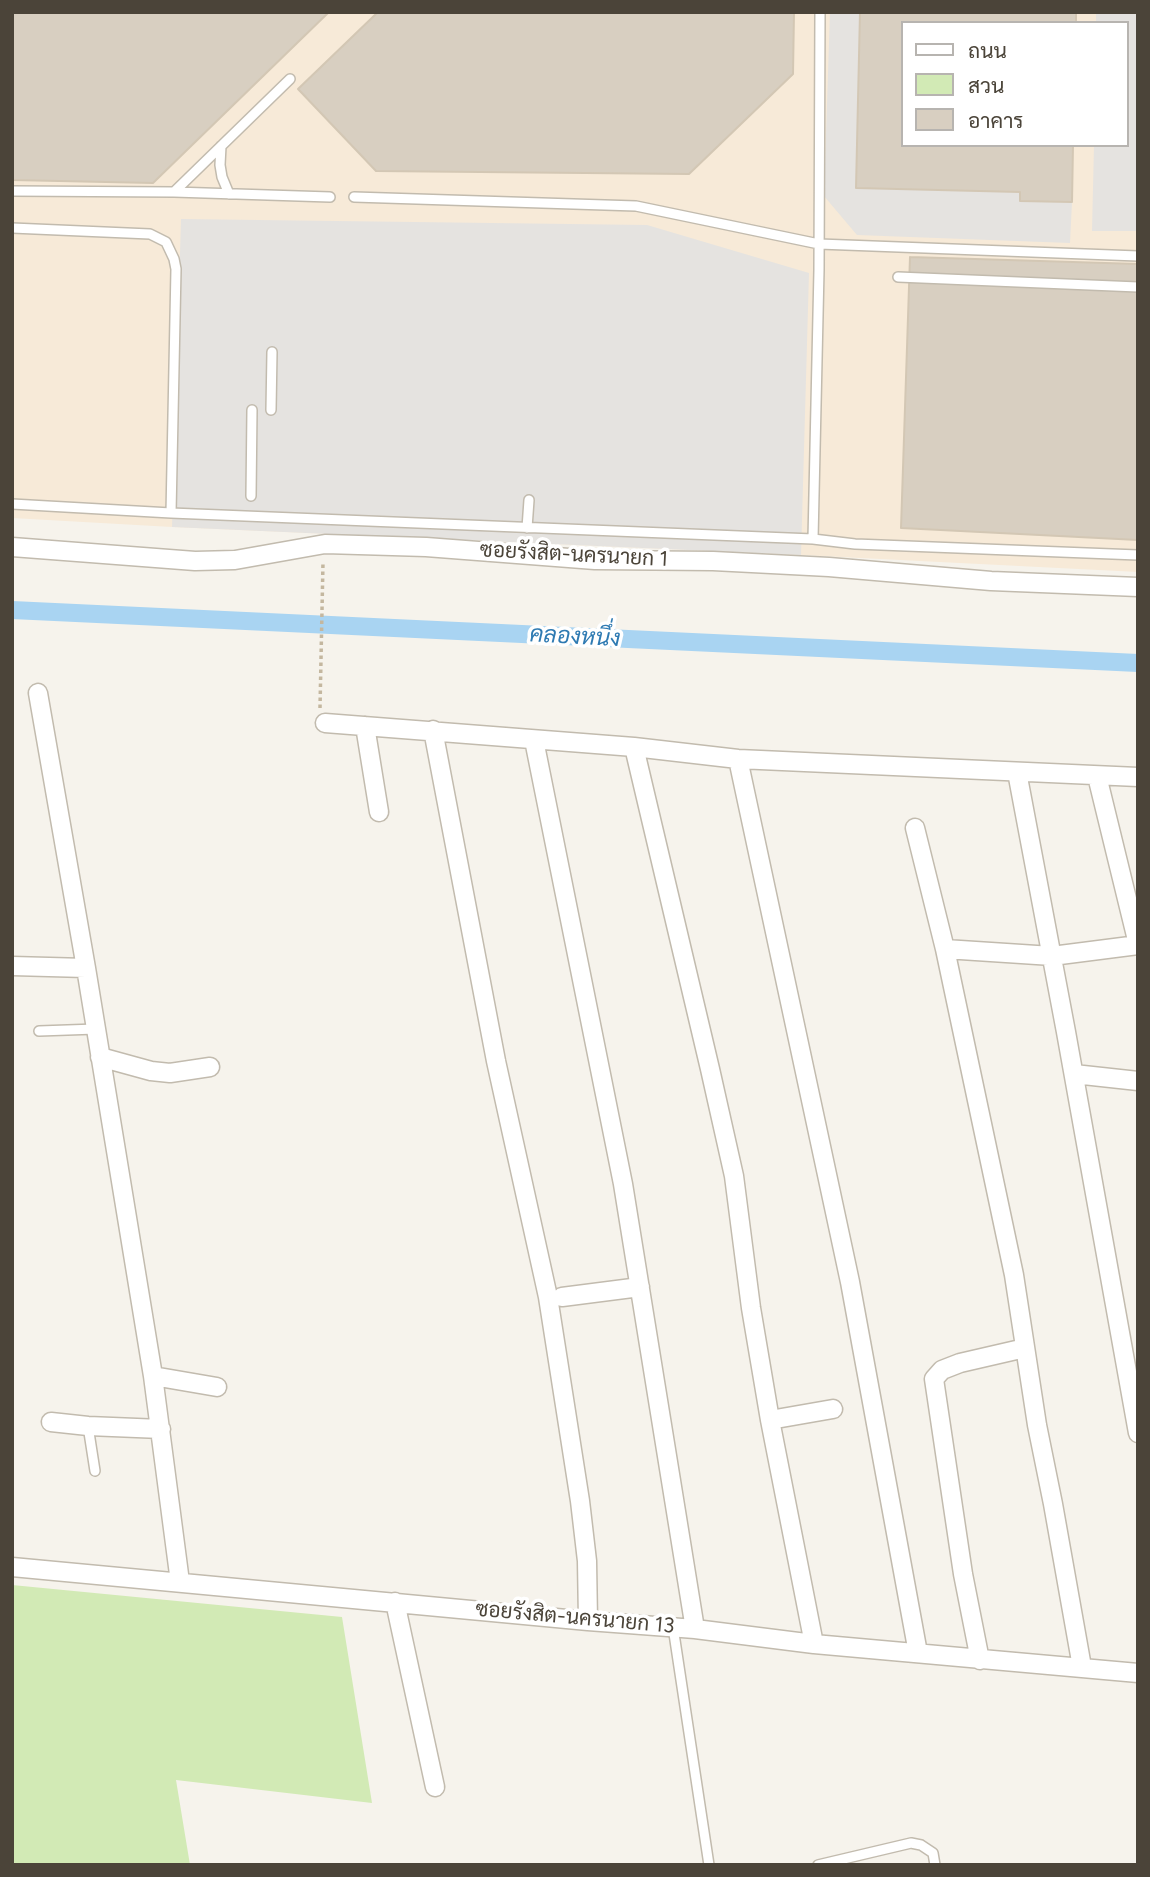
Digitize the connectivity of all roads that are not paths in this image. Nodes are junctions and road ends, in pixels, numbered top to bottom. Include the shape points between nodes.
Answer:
1 (821, 12) edge
2 (290, 79) dead end
3 (221, 146) junction
4 (12, 191) edge
5 (174, 192) junction
6 (229, 194) junction
7 (330, 197) dead end
8 (354, 197) dead end
9 (12, 228) edge
10 (819, 244) junction
11 (1138, 256) edge
12 (898, 277) dead end
13 (1138, 287) edge
14 (272, 352) dead end
15 (252, 410) dead end
16 (271, 410) dead end
17 (251, 496) dead end
18 (529, 500) dead end
19 (12, 504) edge
20 (170, 513) junction
21 (527, 528) junction
22 (813, 539) junction
23 (12, 547) edge
24 (1138, 555) edge
25 (1138, 587) edge
26 (38, 693) dead end
27 (325, 723) dead end
28 (365, 726) junction
29 (433, 730) junction
30 (534, 740) junction
31 (634, 747) junction
32 (737, 759) junction
33 (1017, 772) junction
34 (1097, 776) junction
35 (1138, 777) edge
36 (379, 812) dead end
37 (915, 828) dead end
38 (1138, 944) edge
39 (945, 949) junction
40 (1052, 956) junction
41 (12, 966) edge
42 (86, 968) junction
43 (96, 1029) junction
44 (39, 1031) dead end
45 (100, 1057) junction
46 (210, 1067) dead end
47 (1074, 1074) junction
48 (1138, 1081) edge
49 (640, 1287) junction
50 (562, 1297) dead end
51 (1138, 1323) edge
52 (1119, 1325) junction
53 (1024, 1348) junction
54 (153, 1376) junction
55 (216, 1387) dead end
56 (833, 1409) dead end
57 (770, 1420) junction
58 (51, 1422) dead end
59 (88, 1426) junction
60 (161, 1429) junction
61 (1138, 1433) edge
62 (95, 1471) dead end
63 (12, 1567) edge
64 (180, 1582) junction
65 (395, 1602) junction
66 (588, 1621) junction
67 (673, 1627) junction
68 (695, 1629) junction
69 (814, 1644) junction
70 (918, 1653) junction
71 (980, 1660) junction
72 (1082, 1667) junction
73 (1138, 1673) edge
74 (435, 1787) dead end
75 (709, 1865) edge
76 (818, 1865) edge
77 (935, 1865) edge

1 - 10 lane
2 - 3 lane
3 - 5 lane
3 - 6 lane via 220,165
4 - 5 lane
5 - 6 lane
6 - 7 lane
8 - 10 lane via 636,206
9 - 20 lane via 150,234 166,242 176,269
10 - 11 lane
10 - 22 lane
12 - 13 lane
14 - 16 lane
15 - 17 lane
18 - 21 lane
19 - 20 lane
20 - 21 lane
21 - 22 lane
22 - 24 lane
23 - 25 street, ซอยรังสิต-นครนายก 1 via 195,561 235,560 325,544 426,547 595,560 713,561
26 - 42 street
27 - 28 street
28 - 29 street
28 - 36 street
29 - 30 street
29 - 66 street via 496,1061 548,1297 580,1501
30 - 31 street
30 - 49 street
31 - 32 street
31 - 57 street via 734,1176
32 - 33 street
32 - 70 street via 850,1282
33 - 34 street
33 - 40 street
34 - 35 street
34 - 38 street
37 - 39 street
38 - 40 street
39 - 40 street
39 - 53 street via 1014,1275
40 - 47 street
41 - 42 street
42 - 43 street
43 - 44 lane
43 - 45 street
45 - 46 street via 170,1073
45 - 54 street
47 - 48 street
47 - 52 street
49 - 50 street
49 - 68 street
51 - 52 street
52 - 61 street
53 - 71 street via 960,1363 942,1370 934,1380
53 - 72 street
54 - 55 street
54 - 60 street
56 - 57 street
57 - 69 street
58 - 59 street
59 - 60 street
59 - 62 lane
60 - 64 street
63 - 64 street, ซอยรังสิต-นครนายก 13
64 - 65 street, ซอยรังสิต-นครนายก 13
65 - 66 street, ซอยรังสิต-นครนายก 13
65 - 74 street
66 - 67 street, ซอยรังสิต-นครนายก 13
67 - 68 street, ซอยรังสิต-นครนายก 13
67 - 75 lane
68 - 69 street, ซอยรังสิต-นครนายก 13
69 - 70 street, ซอยรังสิต-นครนายก 13
70 - 71 street, ซอยรังสิต-นครนายก 13
71 - 72 street, ซอยรังสิต-นครนายก 13
72 - 73 street, ซอยรังสิต-นครนายก 13
76 - 77 lane via 911,1843 933,1853

